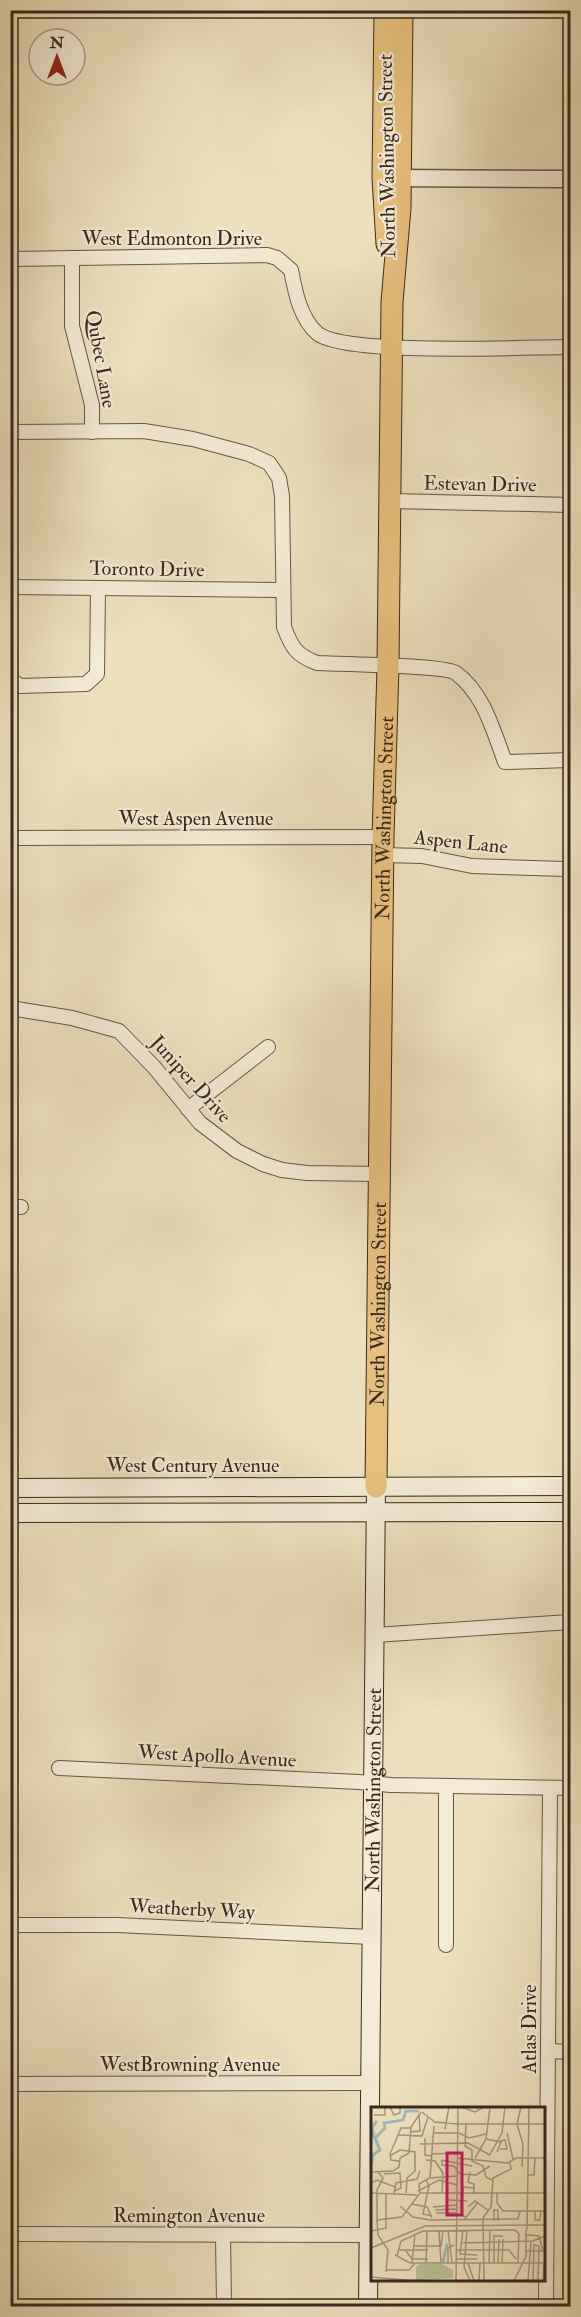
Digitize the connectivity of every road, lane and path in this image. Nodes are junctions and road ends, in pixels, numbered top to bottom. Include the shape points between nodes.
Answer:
1 (385, 10) edge
2 (402, 10) edge
3 (392, 179) junction
4 (570, 179) edge
5 (72, 258) junction
6 (10, 259) edge
7 (392, 347) junction
8 (570, 347) edge
9 (10, 432) edge
10 (92, 432) junction
11 (390, 501) junction
12 (570, 505) edge
13 (10, 587) edge
14 (98, 588) junction
15 (282, 590) junction
16 (388, 666) junction
17 (10, 679) edge
18 (570, 760) edge
19 (10, 838) edge
20 (383, 846) junction
21 (570, 873) edge
22 (10, 1008) edge
23 (268, 1047) dead end
24 (188, 1109) junction
25 (380, 1174) junction
26 (570, 1486) edge
27 (376, 1487) junction
28 (10, 1488) edge
29 (375, 1511) junction
30 (570, 1512) edge
31 (10, 1513) edge
32 (570, 1622) edge
33 (375, 1635) junction
34 (59, 1768) dead end
35 (373, 1784) junction
36 (446, 1787) junction
37 (550, 1788) junction
38 (570, 1788) edge
39 (10, 1925) edge
40 (371, 1937) junction
41 (446, 1945) dead end
42 (549, 2051) junction
43 (570, 2052) edge
44 (370, 2083) junction
45 (10, 2084) edge
46 (10, 2234) edge
47 (223, 2235) junction
48 (368, 2235) junction
49 (224, 2307) edge
50 (368, 2307) edge
51 (546, 2307) edge

1 - 3 main road, North Washington Street
2 - 3 main road, North Washington Street
3 - 4 street
3 - 7 main road, North Washington Street
5 - 6 street, West Edmonton Drive
5 - 7 street, West Edmonton Drive via 267,255 291,270 296,296 318,333 345,344
5 - 10 street, Qubec Lane via 72,326 92,405
7 - 8 street, West Edmonton Drive
7 - 11 main road, North Washington Street
9 - 10 street
10 - 15 street via 176,435 269,463 281,487
11 - 12 street, Estevan Drive
11 - 16 main road, North Washington Street
13 - 14 street, Toronto Drive
14 - 15 street, Toronto Drive
14 - 17 street via 97,674 86,684 20,686
15 - 16 street via 284,627 301,657 317,663
16 - 18 street via 453,671 471,687 487,714 505,762
16 - 20 main road, North Washington Street
19 - 20 street, West Aspen Avenue
20 - 21 street, Aspen Lane via 472,866 565,869
20 - 25 main road, North Washington Street
22 - 24 street, Juniper Drive via 72,1018 119,1031
23 - 24 street
24 - 25 street, Juniper Drive via 218,1138 263,1164 307,1173
25 - 27 main road, North Washington Street
26 - 27 main road, West Century Avenue
27 - 28 main road, West Century Avenue
27 - 29 main road, North Washington Street
29 - 30 main road
29 - 31 main road
29 - 33 main road, North Washington Street
32 - 33 street
33 - 35 main road, North Washington Street
34 - 35 street, West Apollo Avenue
35 - 36 street, West Apollo Avenue
35 - 40 main road, North Washington Street
36 - 37 street, West Apollo Avenue
36 - 41 street
37 - 38 street, West Apollo Avenue
37 - 42 street, Atlas Drive
39 - 40 street, Weatherby Way via 128,1925
40 - 44 main road, North Washington Street
42 - 43 street
42 - 51 street, Atlas Drive
44 - 45 street, WestBrowning Avenue
44 - 48 main road, North Washington Street
46 - 47 street, Remington Avenue
47 - 48 street, Remington Avenue
47 - 49 street
48 - 50 main road, North Washington Street

